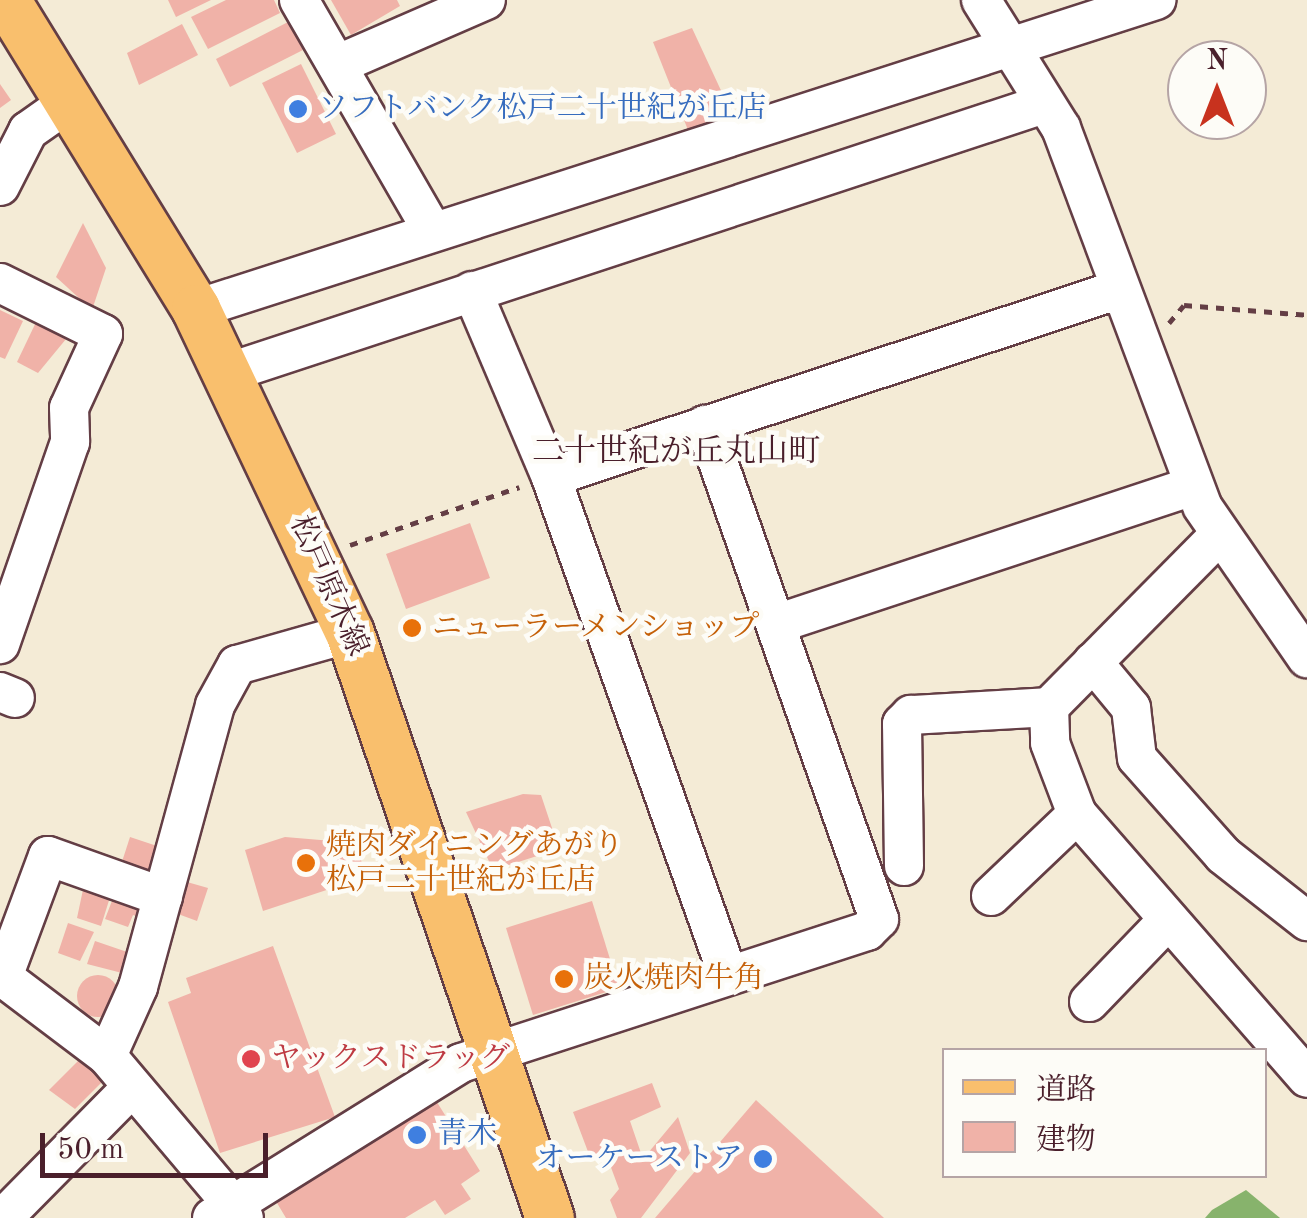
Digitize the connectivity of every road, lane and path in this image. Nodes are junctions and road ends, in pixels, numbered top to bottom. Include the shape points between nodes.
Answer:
1 (6, 0) edge
2 (299, 0) edge
3 (486, 0) edge
4 (981, 0) edge
5 (1156, 0) edge
6 (1008, 48) junction
7 (341, 63) junction
8 (72, 100) junction
9 (1044, 104) junction
10 (0, 186) edge
11 (432, 232) junction
12 (0, 283) edge
13 (1120, 289) junction
14 (472, 291) junction
15 (196, 309) junction
16 (1307, 315) edge
17 (1144, 351) junction
18 (230, 372) junction
19 (706, 425) junction
20 (551, 478) junction
21 (1193, 486) junction
22 (1218, 536) junction
23 (346, 546) dead end
24 (782, 622) junction
25 (350, 633) junction
26 (0, 644) edge
27 (1307, 658) edge
28 (1093, 662) junction
29 (1048, 707) junction
30 (1078, 814) junction
31 (904, 866) dead end
32 (991, 896) dead end
33 (162, 898) junction
34 (1307, 920) edge
35 (1166, 922) junction
36 (728, 974) junction
37 (1, 976) edge
38 (1088, 1002) dead end
39 (496, 1049) junction
40 (107, 1056) junction
41 (1307, 1078) edge
42 (131, 1088) junction
43 (229, 1213) edge
44 (3, 1218) edge
45 (550, 1218) edge

1 - 8 main road, 松戸原木線
2 - 7 street
3 - 7 street
4 - 6 street
5 - 6 street
6 - 9 street
6 - 11 street
7 - 11 street
8 - 10 street via 28,132
8 - 15 main road, 松戸原木線
9 - 13 street
9 - 14 street
11 - 15 street
12 - 26 street via 103,334 69,408 70,442
13 - 17 street
13 - 19 street
14 - 18 street
14 - 20 street
15 - 18 main road, 松戸原木線
16 - 17 path via 1184,305
17 - 21 street
18 - 25 main road, 松戸原木線
19 - 20 street
19 - 24 street
20 - 23 path
20 - 36 street
21 - 22 street
21 - 24 street
22 - 27 street
22 - 28 street
24 - 36 street via 880,919 868,932
25 - 33 street via 236,665 215,705
25 - 39 main road, 松戸原木線
28 - 29 street
28 - 34 street via 1131,708 1136,758 1223,855
29 - 30 street via 1050,743
29 - 31 street via 911,715 902,724
30 - 32 street
30 - 35 street
33 - 37 street via 48,856
33 - 40 street
35 - 38 street
35 - 41 street
36 - 39 street
37 - 40 street
39 - 43 street
39 - 45 main road, 松戸原木線
40 - 42 street
42 - 43 street
42 - 44 street

